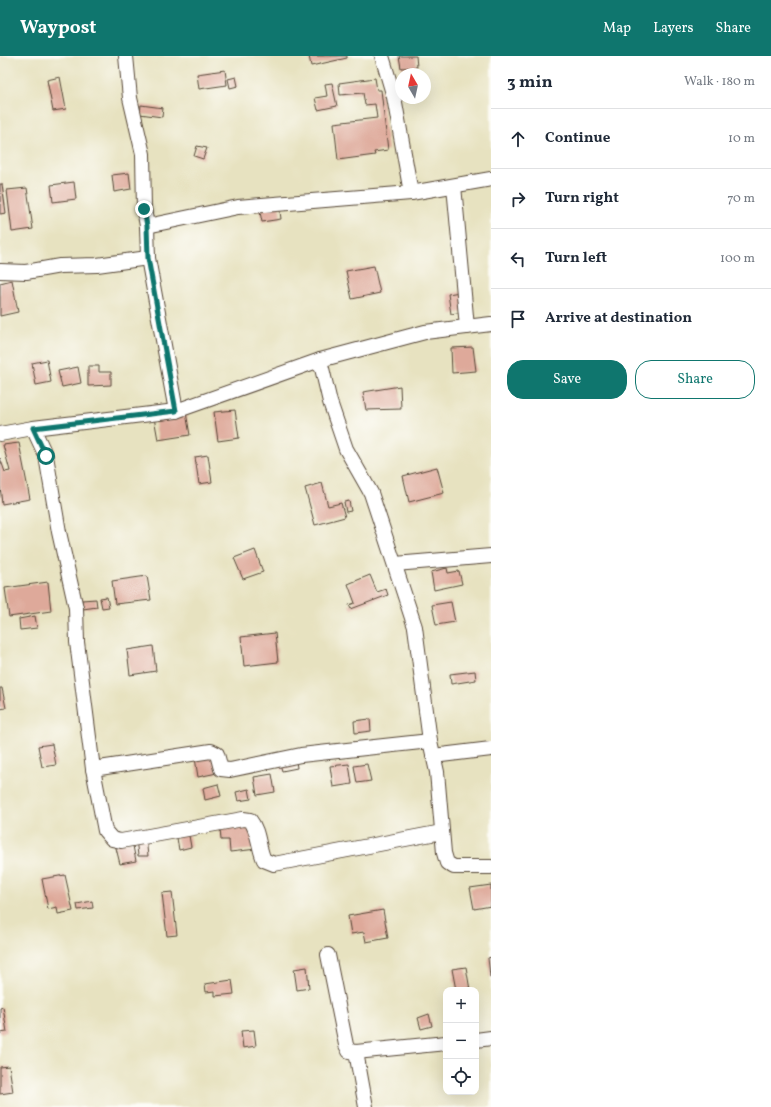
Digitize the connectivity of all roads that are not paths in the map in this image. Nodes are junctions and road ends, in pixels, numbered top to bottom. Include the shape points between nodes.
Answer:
1 (126, 56) edge
2 (382, 56) edge
3 (491, 179) edge
4 (454, 186) junction
5 (411, 193) junction
6 (147, 226) junction
7 (148, 258) junction
8 (0, 271) edge
9 (491, 324) edge
10 (467, 327) junction
11 (320, 360) junction
12 (176, 411) junction
13 (33, 428) junction
14 (0, 434) edge
15 (491, 556) edge
16 (395, 564) junction
17 (430, 741) junction
18 (491, 749) edge
19 (433, 756) junction
20 (93, 769) junction
21 (442, 832) junction
22 (491, 867) edge
23 (328, 955) dead end
24 (491, 1038) edge
25 (479, 1040) edge
26 (443, 1042) edge
27 (356, 1052) junction
28 (366, 1107) edge

1 - 6 street via 130,98 143,154 144,209
2 - 5 street via 394,97
3 - 4 street
4 - 5 street
4 - 10 street
5 - 6 street via 238,207
6 - 7 street
7 - 8 street via 97,265 60,266 26,272
7 - 12 street
9 - 10 street
10 - 11 street via 425,332
11 - 12 street
11 - 16 street via 330,402 346,449 371,493
12 - 13 street
13 - 14 street
13 - 20 street via 46,456 76,608 77,642
15 - 16 street
16 - 17 street via 415,627
17 - 19 street
17 - 20 street via 301,755 230,770 221,769 217,754 210,751
18 - 19 street
19 - 21 street via 437,772
20 - 21 street via 105,831 112,839 121,840 243,819 250,820 255,827 264,860 274,864
21 - 22 street via 447,863 454,868
23 - 27 street via 346,1045 349,1051
24 - 25 street
26 - 27 street
27 - 28 street

